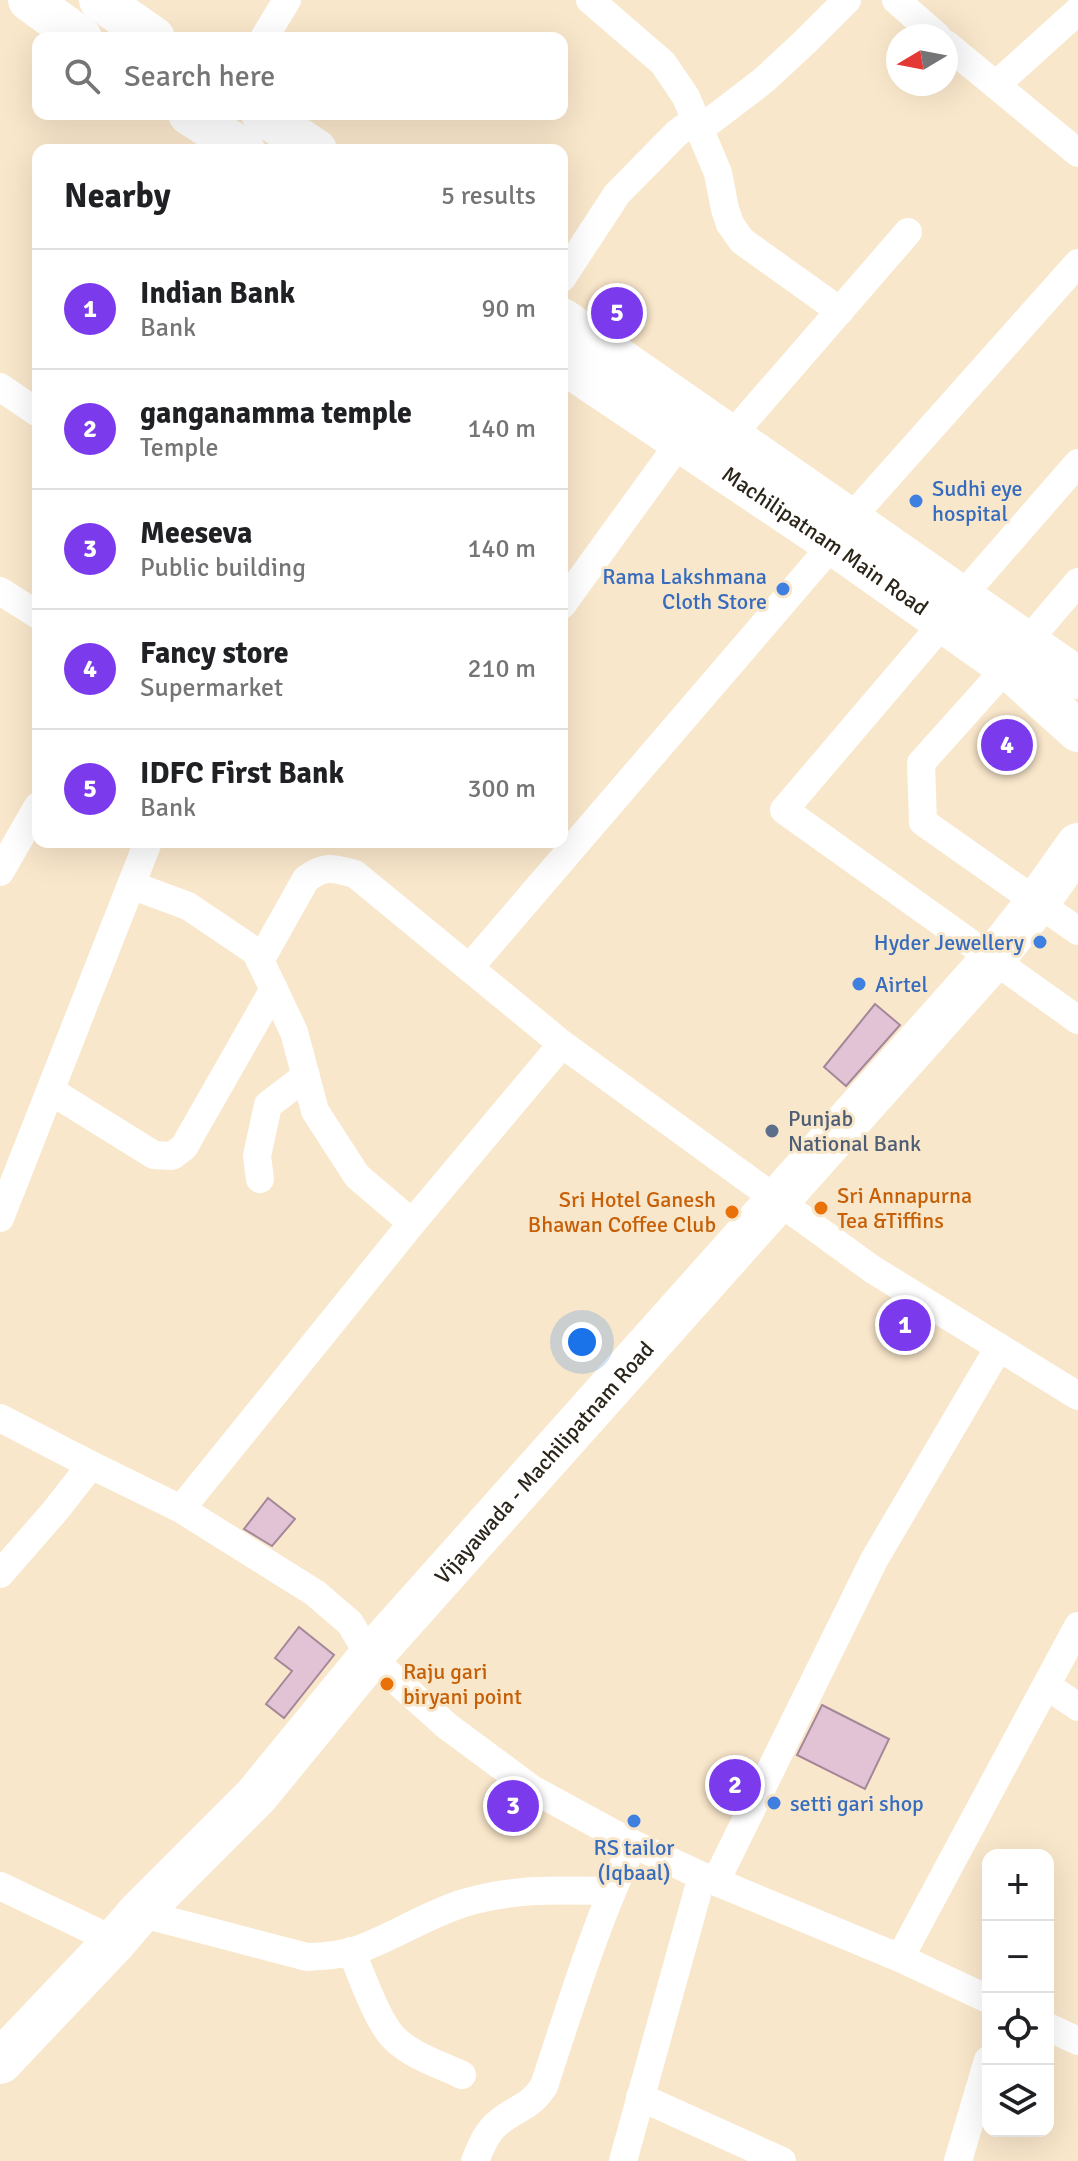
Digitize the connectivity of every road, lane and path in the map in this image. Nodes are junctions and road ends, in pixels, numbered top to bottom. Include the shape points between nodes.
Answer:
1 (29, 0) edge
2 (100, 0) edge
3 (287, 0) edge
4 (590, 0) edge
5 (847, 0) edge
6 (896, 0) edge
7 (1078, 11) edge
8 (923, 24) edge
9 (73, 32) edge
10 (145, 32) edge
11 (268, 32) edge
12 (958, 54) edge
13 (996, 85) junction
14 (198, 120) edge
15 (271, 120) edge
16 (698, 124) junction
17 (235, 144) edge
18 (307, 144) edge
19 (1078, 153) edge
20 (908, 232) dead end
21 (1078, 263) edge
22 (568, 269) edge
23 (840, 311) junction
24 (568, 323) edge
25 (568, 366) edge
26 (0, 387) edge
27 (32, 409) edge
28 (731, 436) junction
29 (680, 442) junction
30 (1078, 463) edge
31 (842, 531) junction
32 (1078, 582) edge
33 (0, 591) edge
34 (568, 597) edge
35 (32, 605) edge
36 (953, 609) junction
37 (1017, 655) junction
38 (1078, 678) edge
39 (1078, 731) edge
40 (32, 816) edge
41 (146, 848) edge
42 (1077, 848) edge
43 (0, 872) edge
44 (131, 885) junction
45 (1037, 903) junction
46 (1078, 931) edge
47 (993, 959) junction
48 (260, 961) junction
49 (470, 967) junction
50 (274, 989) junction
51 (1078, 1020) edge
52 (562, 1044) junction
53 (306, 1076) junction
54 (51, 1091) junction
55 (260, 1179) dead end
56 (776, 1201) junction
57 (0, 1218) edge
58 (412, 1223) junction
59 (999, 1347) junction
60 (1078, 1396) edge
61 (0, 1418) edge
62 (91, 1465) junction
63 (181, 1509) junction
64 (2, 1566) edge
65 (1078, 1626) edge
66 (370, 1657) junction
67 (1047, 1686) junction
68 (1078, 1707) edge
69 (633, 1844) junction
70 (709, 1879) junction
71 (0, 1886) edge
72 (611, 1891) junction
73 (127, 1927) junction
74 (351, 1951) junction
75 (900, 1958) junction
76 (982, 1996) edge
77 (1054, 2030) edge
78 (1078, 2041) edge
79 (0, 2062) edge
80 (987, 2065) edge
81 (462, 2075) dead end
82 (640, 2097) junction
83 (475, 2161) edge
84 (623, 2161) edge
85 (782, 2161) edge
86 (958, 2161) edge

1 - 9 main road
2 - 10 main road
3 - 11 street
4 - 16 street via 663,63
5 - 16 street via 764,80
6 - 8 street
7 - 13 street
12 - 13 street
13 - 19 street
14 - 17 main road
15 - 18 main road
16 - 22 street via 677,133 617,194
16 - 23 street via 718,173 730,224 742,241
20 - 23 street
21 - 31 street
23 - 28 street
24 - 28 main road, Machilipatnam Main Road
25 - 29 main road, Machilipatnam Main Road
26 - 27 street
28 - 31 main road, Machilipatnam Main Road
29 - 31 main road, Machilipatnam Main Road
29 - 34 street
30 - 36 street
31 - 36 main road, Machilipatnam Main Road
31 - 49 street
32 - 37 street
33 - 35 street
36 - 37 main road, Machilipatnam Main Road
36 - 47 street via 784,810
37 - 38 main road, Machilipatnam Main Road
37 - 39 main road, Machilipatnam Main Road
37 - 45 street via 921,763 923,822
40 - 43 street
41 - 44 street
42 - 45 highway, Vijayawada - Machilipatnam Road
44 - 48 street via 188,906 256,952
44 - 54 street
45 - 46 street
45 - 47 highway, Vijayawada - Machilipatnam Road
47 - 51 street
47 - 56 highway, Vijayawada - Machilipatnam Road
48 - 49 street via 306,879 330,867 355,874
48 - 50 street
49 - 52 street
50 - 53 street
50 - 54 street via 184,1147 172,1156 154,1155
52 - 56 street
52 - 58 street
53 - 55 street via 268,1105 257,1156
53 - 58 street via 315,1111 357,1176
54 - 57 street
56 - 59 street via 872,1269
56 - 66 highway, Vijayawada - Machilipatnam Road
58 - 63 street
59 - 60 street
59 - 70 street via 874,1560
61 - 62 street
62 - 63 street
62 - 64 street
63 - 66 street via 315,1593 350,1623
65 - 67 street
66 - 69 street via 447,1726 532,1789
66 - 73 highway, Vijayawada - Machilipatnam Road via 256,1796
67 - 68 street
67 - 75 street
69 - 70 street
69 - 72 street
70 - 75 street
70 - 82 street
71 - 73 street
72 - 74 street via 503,1893 461,1904
72 - 83 street via 544,2086 536,2100 488,2132
73 - 74 street via 307,1957
73 - 79 highway, Vijayawada - Machilipatnam Road
74 - 81 street via 392,2036 408,2050
75 - 76 street
77 - 78 street
80 - 86 street
82 - 84 street
82 - 85 street

